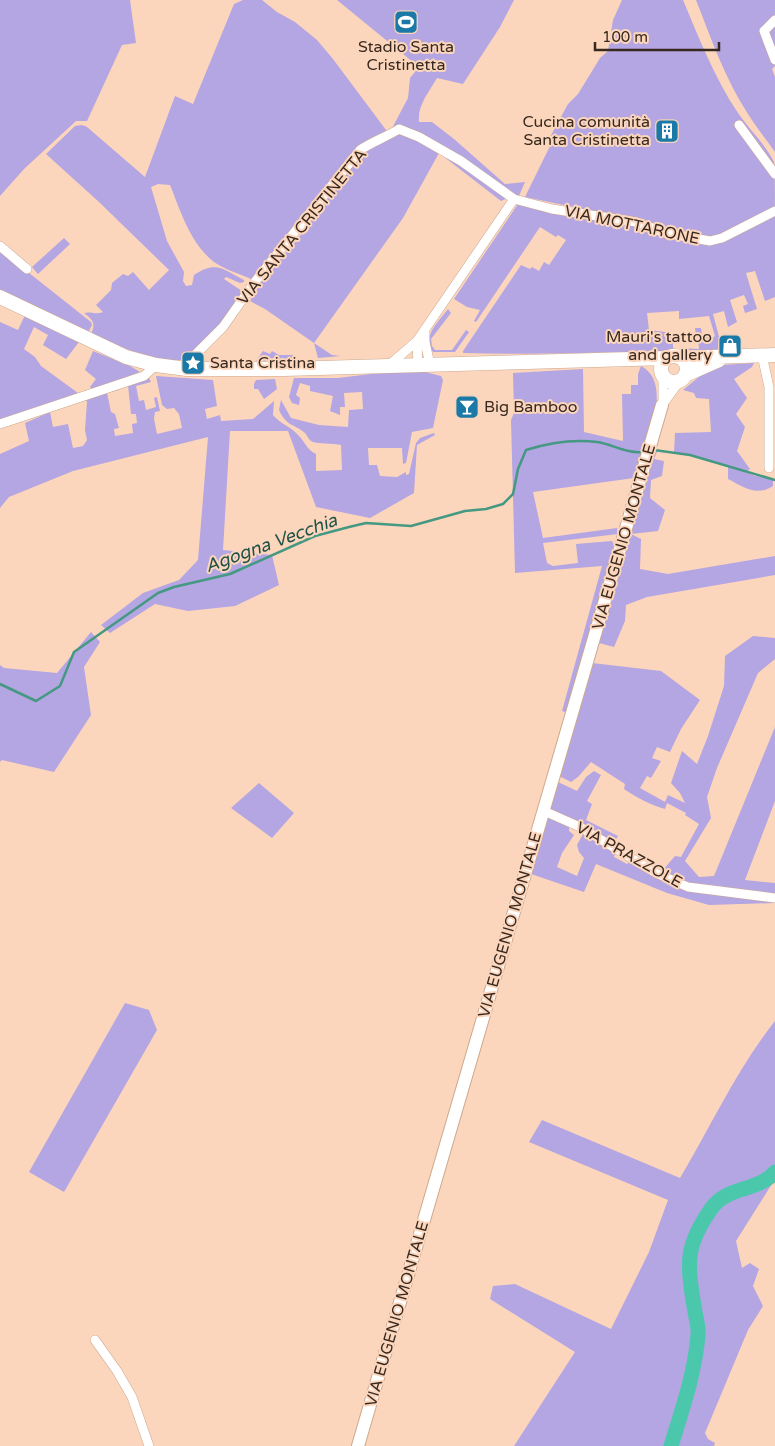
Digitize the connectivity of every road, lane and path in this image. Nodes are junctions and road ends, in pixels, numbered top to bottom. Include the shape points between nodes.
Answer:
1 (775, 20) edge
2 (775, 60) edge
3 (739, 125) dead end
4 (775, 174) edge
5 (514, 199) junction
6 (775, 211) edge
7 (0, 246) edge
8 (27, 269) dead end
9 (0, 297) edge
10 (425, 329) junction
11 (416, 341) junction
12 (769, 355) edge
13 (730, 357) junction
14 (674, 358) junction
15 (636, 359) junction
16 (156, 365) junction
17 (424, 365) junction
18 (388, 366) junction
19 (182, 368) junction
20 (663, 374) junction
21 (683, 377) junction
22 (662, 405) junction
23 (0, 424) edge
24 (769, 468) dead end
25 (544, 811) junction
26 (775, 898) edge
27 (95, 1340) dead end
28 (149, 1446) edge
29 (358, 1446) edge

1 - 2 street via 764,31
3 - 4 street
5 - 6 street, VIA MOTTARONE via 710,240 722,238
5 - 10 street
5 - 19 street, VIA SANTA CRISTINETTA via 461,161 419,137 399,129 374,141 360,150 254,282 223,326
7 - 8 street
9 - 16 main road via 126,356
10 - 11 street
10 - 17 street
11 - 17 street
11 - 18 street
12 - 13 main road
12 - 24 street
13 - 14 main road
13 - 21 main road
14 - 15 main road
14 - 20 main road via 662,364
14 - 21 main road via 686,366
15 - 17 main road
15 - 20 main road via 649,363
16 - 19 main road
16 - 23 street via 144,376
17 - 18 main road
18 - 19 main road
20 - 21 main road via 671,381
20 - 22 street, VIA EUGENIO MONTALE
21 - 22 street, VIA EUGENIO MONTALE
22 - 25 street, VIA EUGENIO MONTALE
25 - 26 street, VIA PRAZZOLE via 580,827 656,874 688,887
25 - 29 street, VIA EUGENIO MONTALE
27 - 28 street via 132,1397

